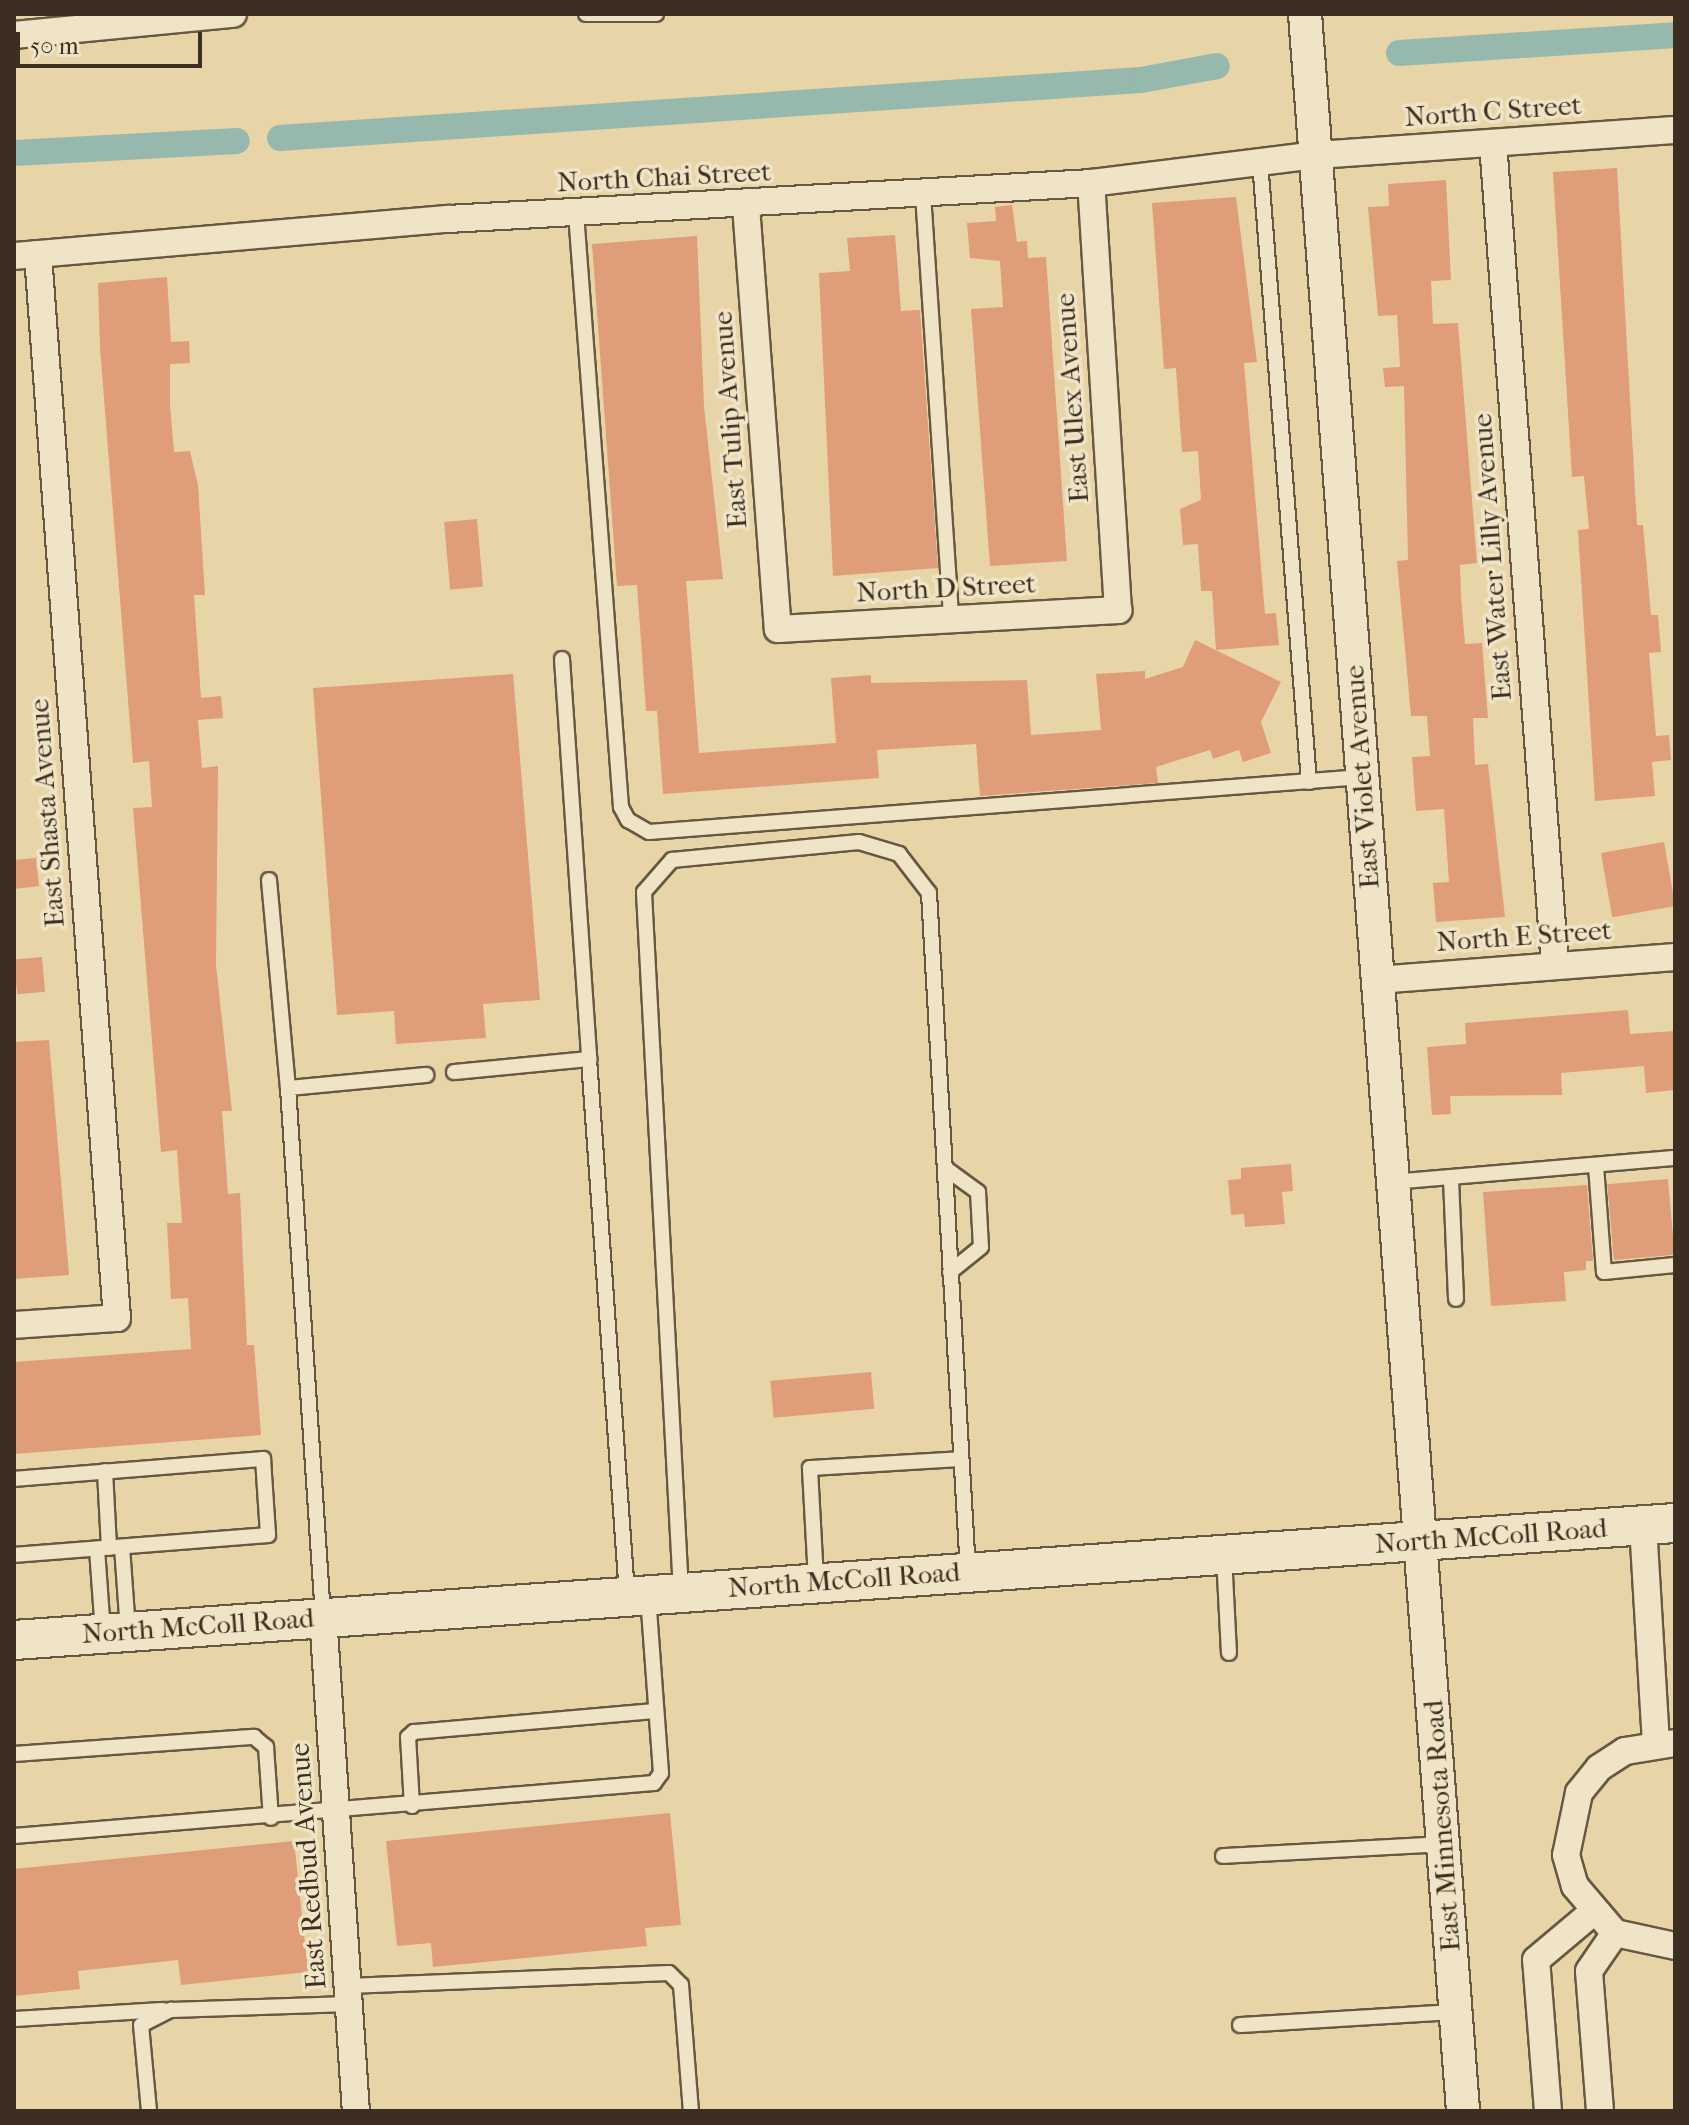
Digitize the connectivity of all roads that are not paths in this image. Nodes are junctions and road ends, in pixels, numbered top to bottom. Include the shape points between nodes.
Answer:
1 (233, 14) edge
2 (586, 14) edge
3 (656, 14) edge
4 (1305, 14) edge
5 (14, 35) edge
6 (1675, 130) edge
7 (1493, 143) junction
8 (1316, 155) junction
9 (1260, 162) junction
10 (1091, 183) junction
11 (923, 194) junction
12 (746, 206) junction
13 (576, 213) junction
14 (26, 255) edge
15 (1118, 610) joint
16 (951, 620) junction
17 (778, 629) joint
18 (562, 659) dead end
19 (1362, 777) junction
20 (1309, 782) junction
21 (269, 880) dead end
22 (1675, 957) edge
23 (1555, 966) junction
24 (1377, 980) junction
25 (589, 1059) junction
26 (454, 1072) dead end
27 (426, 1075) dead end
28 (288, 1088) junction
29 (1675, 1158) edge
30 (1596, 1166) junction
31 (945, 1168) junction
32 (1451, 1179) junction
33 (1393, 1182) junction
34 (1675, 1265) edge
35 (950, 1272) junction
36 (1456, 1299) dead end
37 (14, 1325) edge
38 (961, 1459) junction
39 (105, 1471) junction
40 (14, 1479) edge
41 (1659, 1524) edge
42 (1421, 1541) junction
43 (110, 1548) junction
44 (1224, 1554) junction
45 (14, 1555) edge
46 (968, 1572) junction
47 (816, 1582) junction
48 (652, 1594) junction
49 (323, 1616) junction
50 (116, 1632) junction
51 (14, 1640) edge
52 (1229, 1653) dead end
53 (656, 1711) junction
54 (1666, 1742) edge
55 (14, 1754) edge
56 (412, 1806) junction
57 (336, 1813) junction
58 (271, 1818) junction
59 (14, 1836) edge
60 (1443, 1844) junction
61 (1223, 1856) dead end
62 (1592, 1913) junction
63 (1615, 1933) junction
64 (1675, 1946) edge
65 (348, 1995) junction
66 (171, 2010) junction
67 (1456, 2012) junction
68 (14, 2019) edge
69 (1240, 2025) dead end
70 (149, 2111) edge
71 (356, 2111) edge
72 (691, 2111) edge
73 (1463, 2111) edge
74 (1548, 2111) edge
75 (1600, 2111) edge

1 - 5 street
2 - 3 lane
4 - 8 street, East Violet Avenue
6 - 7 street, North C Street
7 - 8 street, North C Street
7 - 23 street, East Water Lilly Avenue
8 - 9 street, North Chai Street
8 - 19 street, East Violet Avenue
9 - 10 street, North Chai Street
9 - 20 lane
10 - 11 street, North Chai Street
10 - 15 street, East Ulex Avenue
11 - 12 street, North Chai Street
11 - 16 lane
12 - 13 street, North Chai Street
12 - 17 street, East Tulip Avenue
13 - 14 street, North Chai Street
13 - 20 lane via 621,807 628,820 649,832
14 - 37 street, East Shasta Avenue via 117,1318
15 - 16 street, North D Street
16 - 17 street, North D Street
18 - 25 lane
19 - 20 lane
19 - 24 street, East Violet Avenue
21 - 28 lane
22 - 23 street, North E Street
23 - 24 street, North E Street
24 - 33 street, East Violet Avenue
25 - 26 lane
25 - 48 lane
27 - 28 lane
28 - 49 lane
29 - 30 lane
30 - 32 lane
30 - 34 lane via 1604,1272
31 - 35 lane
31 - 35 lane via 978,1192 981,1247
31 - 48 lane via 929,893 899,854 859,842 672,860 644,892
32 - 33 lane
32 - 36 lane
33 - 42 street, East Violet Avenue
35 - 38 lane
38 - 46 lane
38 - 47 lane via 810,1468
39 - 40 lane
39 - 43 lane
39 - 43 lane via 263,1459 268,1535
41 - 42 main road, North McColl Road
41 - 54 street
42 - 44 main road, North McColl Road
42 - 60 street, East Minnesota Road
43 - 45 lane
43 - 50 lane
43 - 50 lane
44 - 46 main road, North McColl Road
44 - 52 lane
46 - 47 main road, North McColl Road
47 - 48 main road, North McColl Road
48 - 49 main road, North McColl Road
48 - 53 lane
49 - 50 main road, North McColl Road
49 - 57 street, East Redbud Avenue
50 - 51 main road, North McColl Road
53 - 56 lane via 661,1773 654,1783
53 - 56 lane via 414,1732 408,1737
54 - 62 street via 1625,1751 1579,1793 1566,1855
55 - 58 lane via 254,1737 266,1747
56 - 57 lane
57 - 58 lane
57 - 65 street, East Redbud Avenue
58 - 59 lane
60 - 61 lane
60 - 67 street, East Minnesota Road
62 - 63 street
62 - 74 street via 1536,1960
63 - 64 street
63 - 75 street via 1589,1971
65 - 66 lane
65 - 71 street, East Redbud Avenue
65 - 72 lane via 669,1973 681,1985
66 - 68 lane
66 - 70 lane via 141,2025
67 - 69 lane
67 - 73 street, East Minnesota Road

